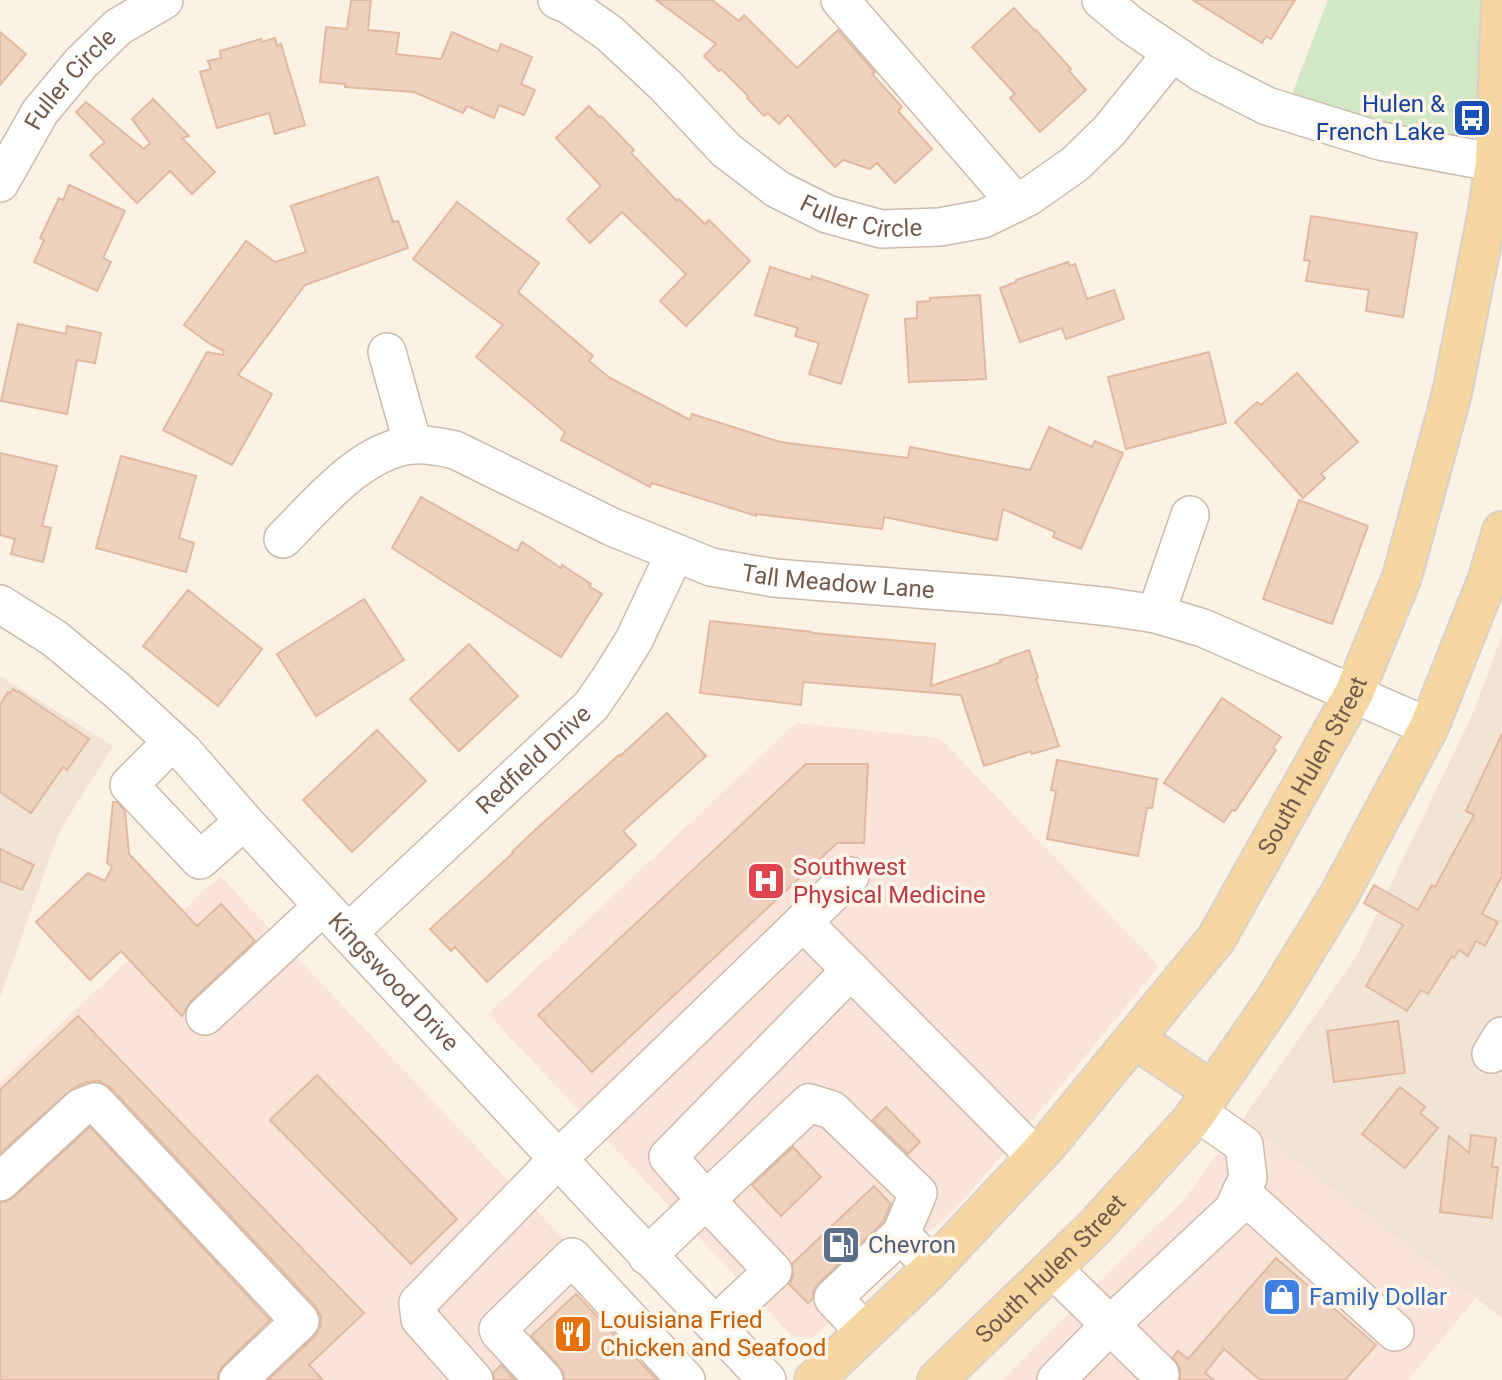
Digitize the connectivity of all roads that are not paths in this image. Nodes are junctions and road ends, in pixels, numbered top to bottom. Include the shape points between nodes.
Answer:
1 (164, 0) edge
2 (557, 0) edge
3 (840, 0) edge
4 (1101, 0) edge
5 (1501, 0) edge
6 (1172, 53) junction
7 (1498, 164) edge
8 (0, 183) edge
9 (1016, 203) junction
10 (387, 352) dead end
11 (414, 445) junction
12 (1190, 515) dead end
13 (1502, 531) edge
14 (283, 539) dead end
15 (675, 553) junction
16 (0, 604) edge
17 (1156, 614) junction
18 (1353, 693) junction
19 (1429, 727) junction
20 (172, 742) junction
21 (244, 821) junction
22 (850, 876) dead end
23 (323, 906) junction
24 (803, 922) junction
25 (348, 933) junction
26 (851, 970) junction
27 (205, 1016) dead end
28 (1135, 1039) junction
29 (1205, 1102) junction
30 (1036, 1157) junction
31 (558, 1159) junction
32 (0, 1182) edge
33 (1241, 1192) junction
34 (706, 1199) junction
35 (612, 1218) junction
36 (901, 1234) junction
37 (648, 1256) junction
38 (572, 1257) junction
39 (932, 1267) junction
40 (1052, 1268) junction
41 (715, 1325) junction
42 (1110, 1325) junction
43 (865, 1332) junction
44 (1395, 1332) dead end
45 (1160, 1374) dead end
46 (238, 1380) edge
47 (474, 1380) edge
48 (544, 1380) edge
49 (686, 1380) edge
50 (767, 1380) edge
51 (814, 1380) edge
52 (937, 1380) edge
53 (1056, 1380) edge

1 - 8 street, Fuller Circle via 118,27 81,63 40,112
2 - 9 street, Fuller Circle via 609,33 726,150 777,190 827,214 881,229 940,227 983,219
3 - 9 street
4 - 6 street
5 - 7 main road, South Hulen Street
6 - 7 street via 1267,106 1380,141
6 - 9 street, Fuller Circle via 1109,131 1075,164
7 - 18 main road, South Hulen Street via 1451,393 1402,577
10 - 11 street
11 - 14 street, Tall Meadow Lane via 372,459 334,487
11 - 15 street, Tall Meadow Lane via 456,450
12 - 17 street
13 - 19 main road, South Hulen Street
15 - 17 street, Tall Meadow Lane via 711,567 774,578 1008,596
15 - 25 street, Redfield Drive via 634,640 591,706
16 - 20 street, Kingswood Drive via 54,638
17 - 18 street, Tall Meadow Lane via 1203,628
18 - 19 street, Tall Meadow Lane
18 - 28 main road, South Hulen Street via 1216,939
19 - 29 main road, South Hulen Street via 1338,897
20 - 21 street, Kingswood Drive
20 - 21 street via 129,785 200,860
21 - 23 street, Kingswood Drive
22 - 24 street
23 - 25 street, Kingswood Drive
23 - 27 street
24 - 26 street
24 - 31 street
25 - 31 street, Kingswood Drive
26 - 30 street
26 - 34 street via 668,1157
28 - 29 main road
28 - 30 main road, South Hulen Street
29 - 33 street via 1244,1145 1248,1178
29 - 40 main road, South Hulen Street via 1094,1228
30 - 39 main road, South Hulen Street
31 - 35 street, Kingswood Drive
31 - 47 street via 418,1303 420,1320
32 - 46 street via 80,1108 95,1101 300,1321
33 - 42 street via 1233,1210
33 - 44 street
34 - 36 street via 809,1104 832,1110 918,1193
34 - 37 street
34 - 41 street via 773,1271
35 - 37 street, Kingswood Drive
35 - 38 street
36 - 39 street
36 - 43 street via 833,1298
37 - 41 street, Kingswood Drive
38 - 48 street via 498,1329
38 - 49 street
39 - 43 main road, South Hulen Street
40 - 42 street
40 - 52 main road, South Hulen Street
41 - 50 street, Kingswood Drive
42 - 45 street
42 - 53 street
43 - 51 main road, South Hulen Street

